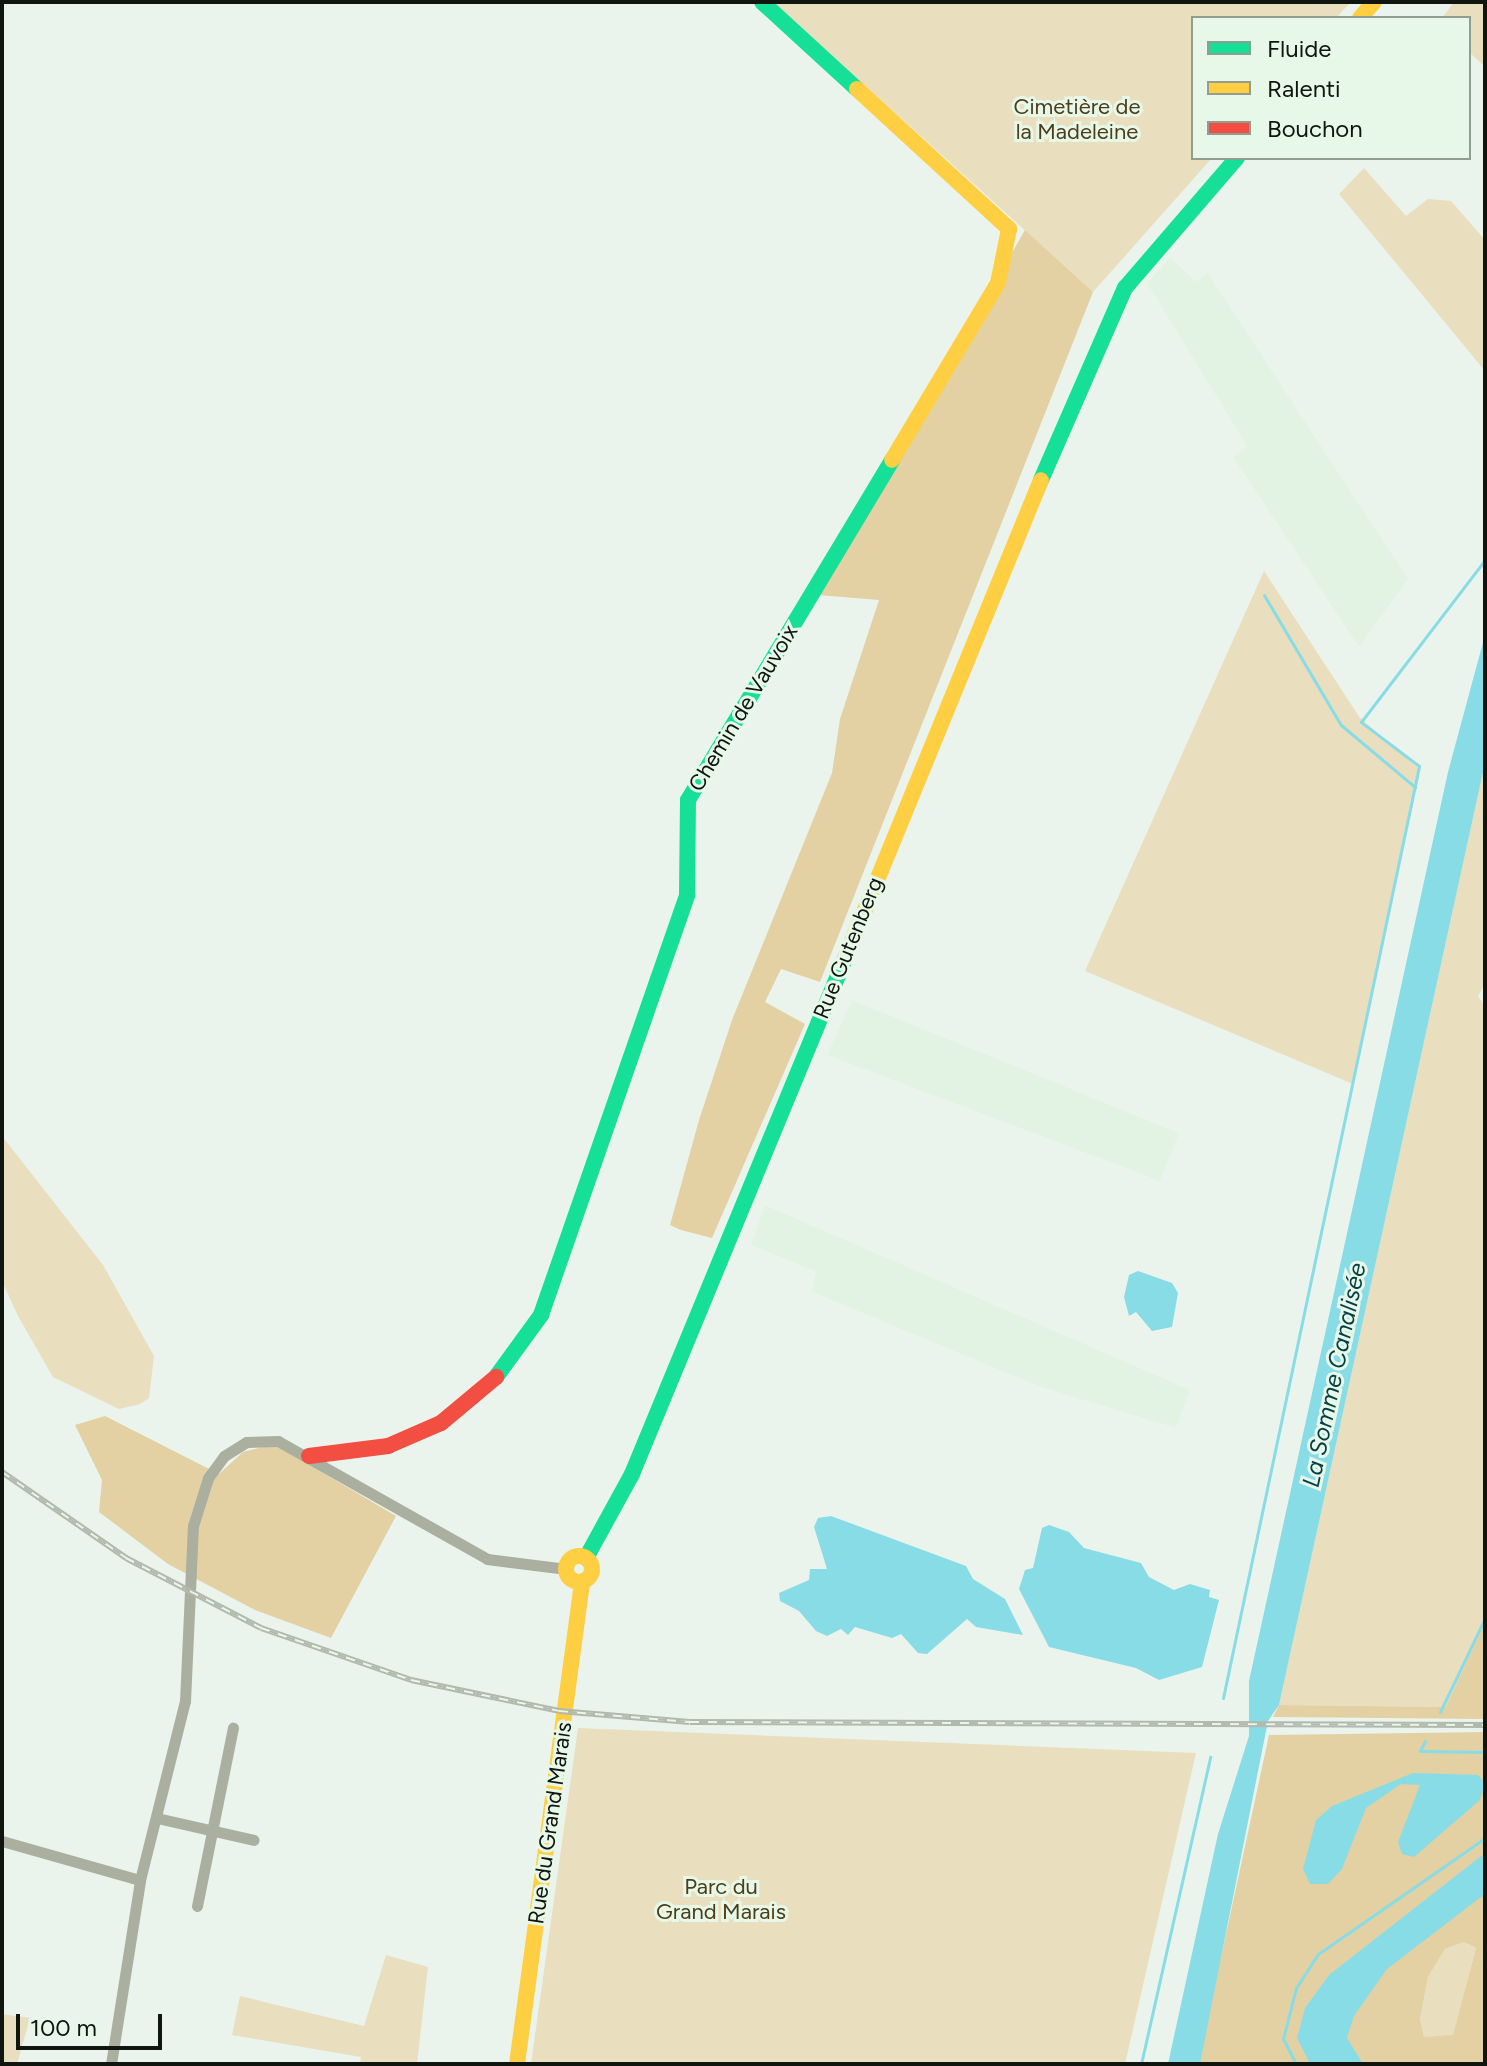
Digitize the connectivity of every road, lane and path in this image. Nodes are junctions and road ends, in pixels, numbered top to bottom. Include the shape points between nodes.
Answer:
1 (762, 2) edge
2 (1235, 160) edge
3 (309, 1456) junction
4 (586, 1558) junction
5 (566, 1569) junction
6 (582, 1582) junction
7 (233, 1728) dead end
8 (157, 1818) junction
9 (213, 1831) junction
10 (254, 1840) dead end
11 (2, 1841) edge
12 (140, 1880) junction
13 (197, 1906) dead end
14 (111, 2064) edge
15 (517, 2064) edge

1 - 3 street, Chemin de Vauvoix via 1009,229 1009,253 998,283 688,800 687,895 541,1315 499,1375 441,1423 388,1446
2 - 4 street, Rue Gutenberg via 1125,288 1102,333 627,1485
3 - 5 street via 487,1559
3 - 8 street via 278,1441 257,1439 234,1448 215,1467 193,1526 185,1701
4 - 5 street via 573,1557
4 - 6 street via 593,1569
5 - 6 street via 571,1580
6 - 15 street, Rue du Grand Marais
7 - 9 street
8 - 9 street
8 - 12 street
9 - 10 street
9 - 13 street
11 - 12 street
12 - 14 street

